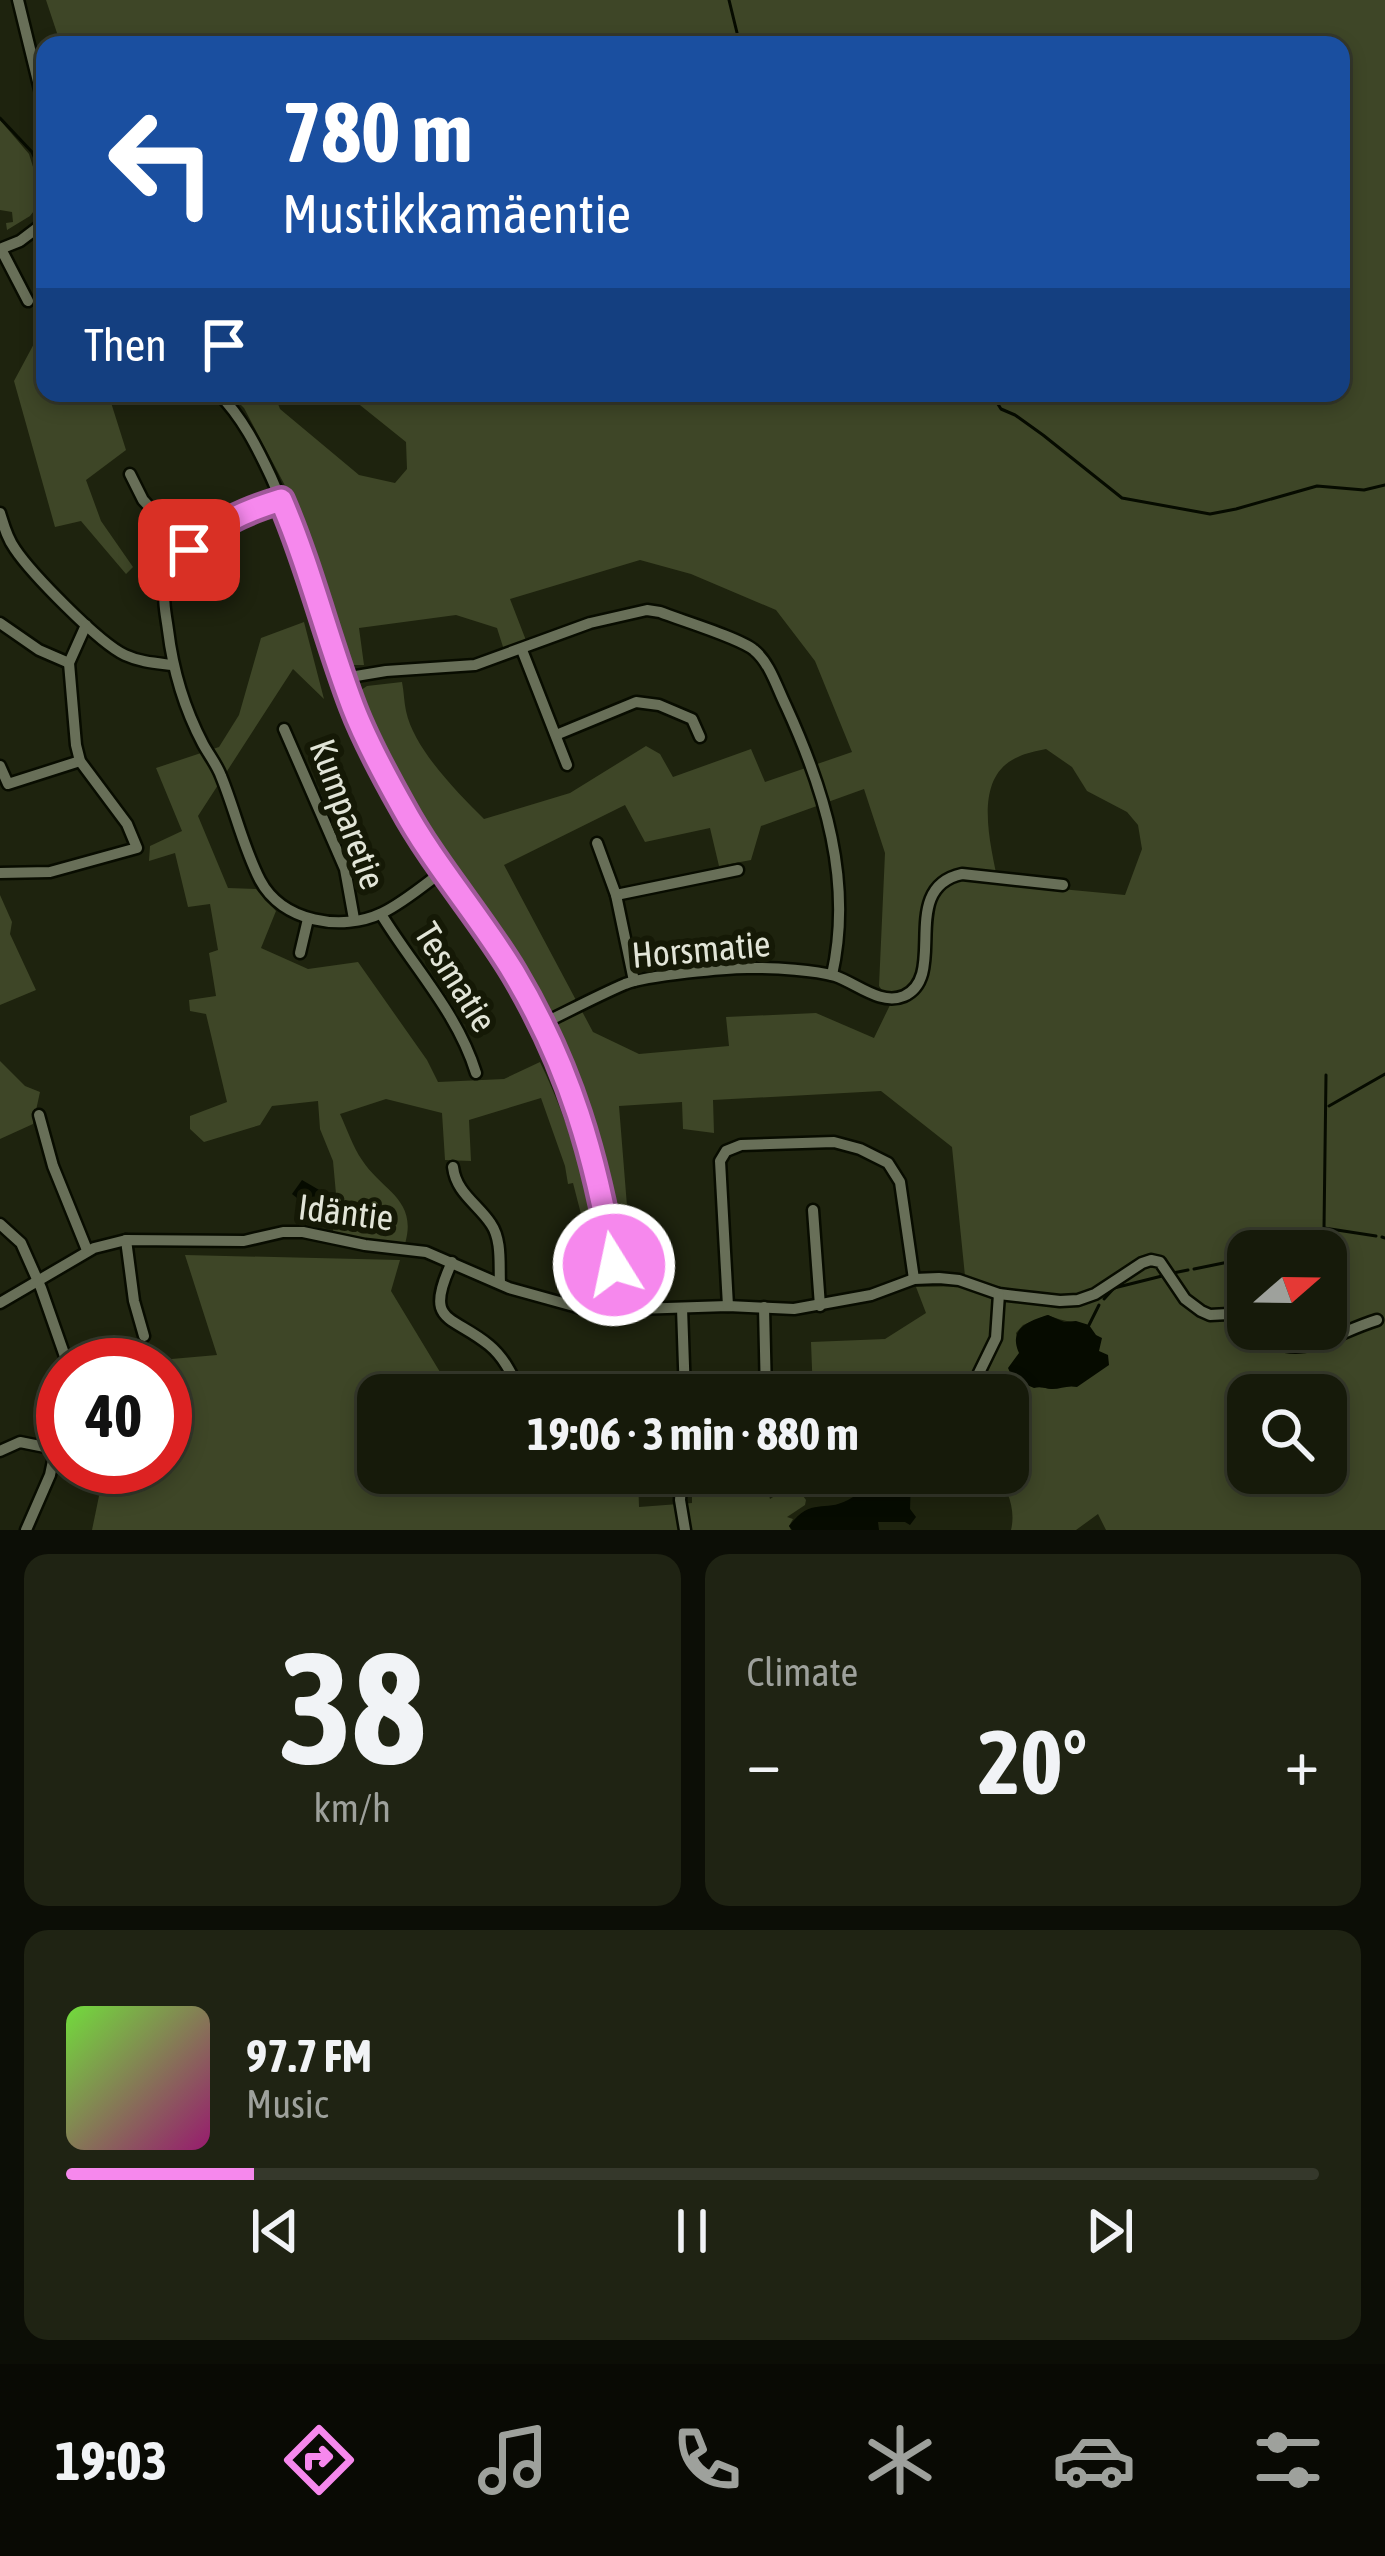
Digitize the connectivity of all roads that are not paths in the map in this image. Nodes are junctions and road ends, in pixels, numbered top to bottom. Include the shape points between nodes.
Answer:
1 (18, 0) edge
2 (36, 73) edge
3 (36, 228) edge
4 (0, 249) edge
5 (28, 301) dead end
6 (225, 402) edge
7 (130, 474) dead end
8 (281, 500) junction
9 (0, 513) edge
10 (189, 550) junction
11 (0, 623) edge
12 (86, 626) junction
13 (522, 650) junction
14 (69, 663) junction
15 (172, 664) junction
16 (344, 678) junction
17 (284, 729) dead end
18 (556, 735) junction
19 (700, 736) dead end
20 (80, 761) junction
21 (567, 765) dead end
22 (0, 766) edge
23 (597, 843) dead end
24 (738, 870) dead end
25 (443, 871) junction
26 (0, 873) edge
27 (1064, 885) dead end
28 (616, 896) junction
29 (381, 914) junction
30 (308, 919) junction
31 (354, 920) junction
32 (300, 952) dead end
33 (832, 975) junction
34 (634, 981) junction
35 (542, 1024) junction
36 (476, 1073) dead end
37 (39, 1115) dead end
38 (453, 1167) dead end
39 (813, 1210) dead end
40 (0, 1224) edge
41 (126, 1240) junction
42 (87, 1250) junction
43 (452, 1262) junction
44 (914, 1279) junction
45 (38, 1280) junction
46 (500, 1283) junction
47 (998, 1294) junction
48 (0, 1303) edge
49 (728, 1306) junction
50 (820, 1306) junction
51 (764, 1307) junction
52 (682, 1308) junction
53 (619, 1309) junction
54 (1227, 1313) edge
55 (1377, 1320) dead end
56 (1347, 1331) edge
57 (144, 1336) dead end
58 (58, 1338) edge
59 (512, 1374) edge
60 (684, 1374) edge
61 (766, 1374) edge
62 (978, 1374) edge
63 (36, 1445) edge
64 (0, 1451) edge
65 (42, 1494) edge
66 (680, 1494) edge
67 (26, 1530) edge
68 (685, 1530) edge

1 - 2 street
3 - 4 street
4 - 5 street
6 - 8 street
7 - 10 street
8 - 10 street via 214,527
8 - 16 street
9 - 12 street via 18,554
10 - 15 street via 166,584
11 - 14 street
12 - 14 street
12 - 15 street via 122,653
13 - 16 street via 476,665
13 - 18 street
13 - 33 street via 647,610 753,648 826,808 840,904
14 - 20 street
15 - 30 street via 262,885
16 - 25 street via 402,806
17 - 31 street, Kumparetie via 345,869
18 - 19 street via 636,702 692,719
18 - 21 street
20 - 22 street via 8,784
20 - 26 street via 128,824 136,848 50,872
23 - 28 street
24 - 28 street
25 - 29 street
25 - 35 street
27 - 33 street, Horsmatie via 948,877 926,909 915,988 901,998
28 - 34 street
29 - 31 street
29 - 36 street, Tesmatie via 446,1006
30 - 31 street
30 - 32 street
33 - 34 street, Horsmatie via 740,968
34 - 35 street, Horsmatie
35 - 53 street via 597,1170
37 - 42 street
38 - 46 street via 458,1186 493,1225
39 - 50 street
40 - 45 street via 21,1243
41 - 42 street, Idäntie
41 - 43 street, Idäntie via 231,1242 303,1232
41 - 57 street
42 - 45 street, Idäntie
43 - 46 street, Idäntie
43 - 59 street via 440,1302 447,1319 489,1345
44 - 47 street via 959,1280
44 - 49 street via 900,1182 888,1163 833,1142 741,1145 720,1161
44 - 50 street
45 - 48 street, Idäntie
45 - 58 street
46 - 53 street, Idäntie via 581,1308
47 - 54 street via 1078,1300 1151,1260 1201,1311
47 - 62 street via 995,1338
49 - 51 street
49 - 52 street, Idäntie
50 - 51 street
51 - 61 street
52 - 53 street, Idäntie
52 - 60 street
55 - 56 street
63 - 64 street
65 - 67 street
66 - 68 street

